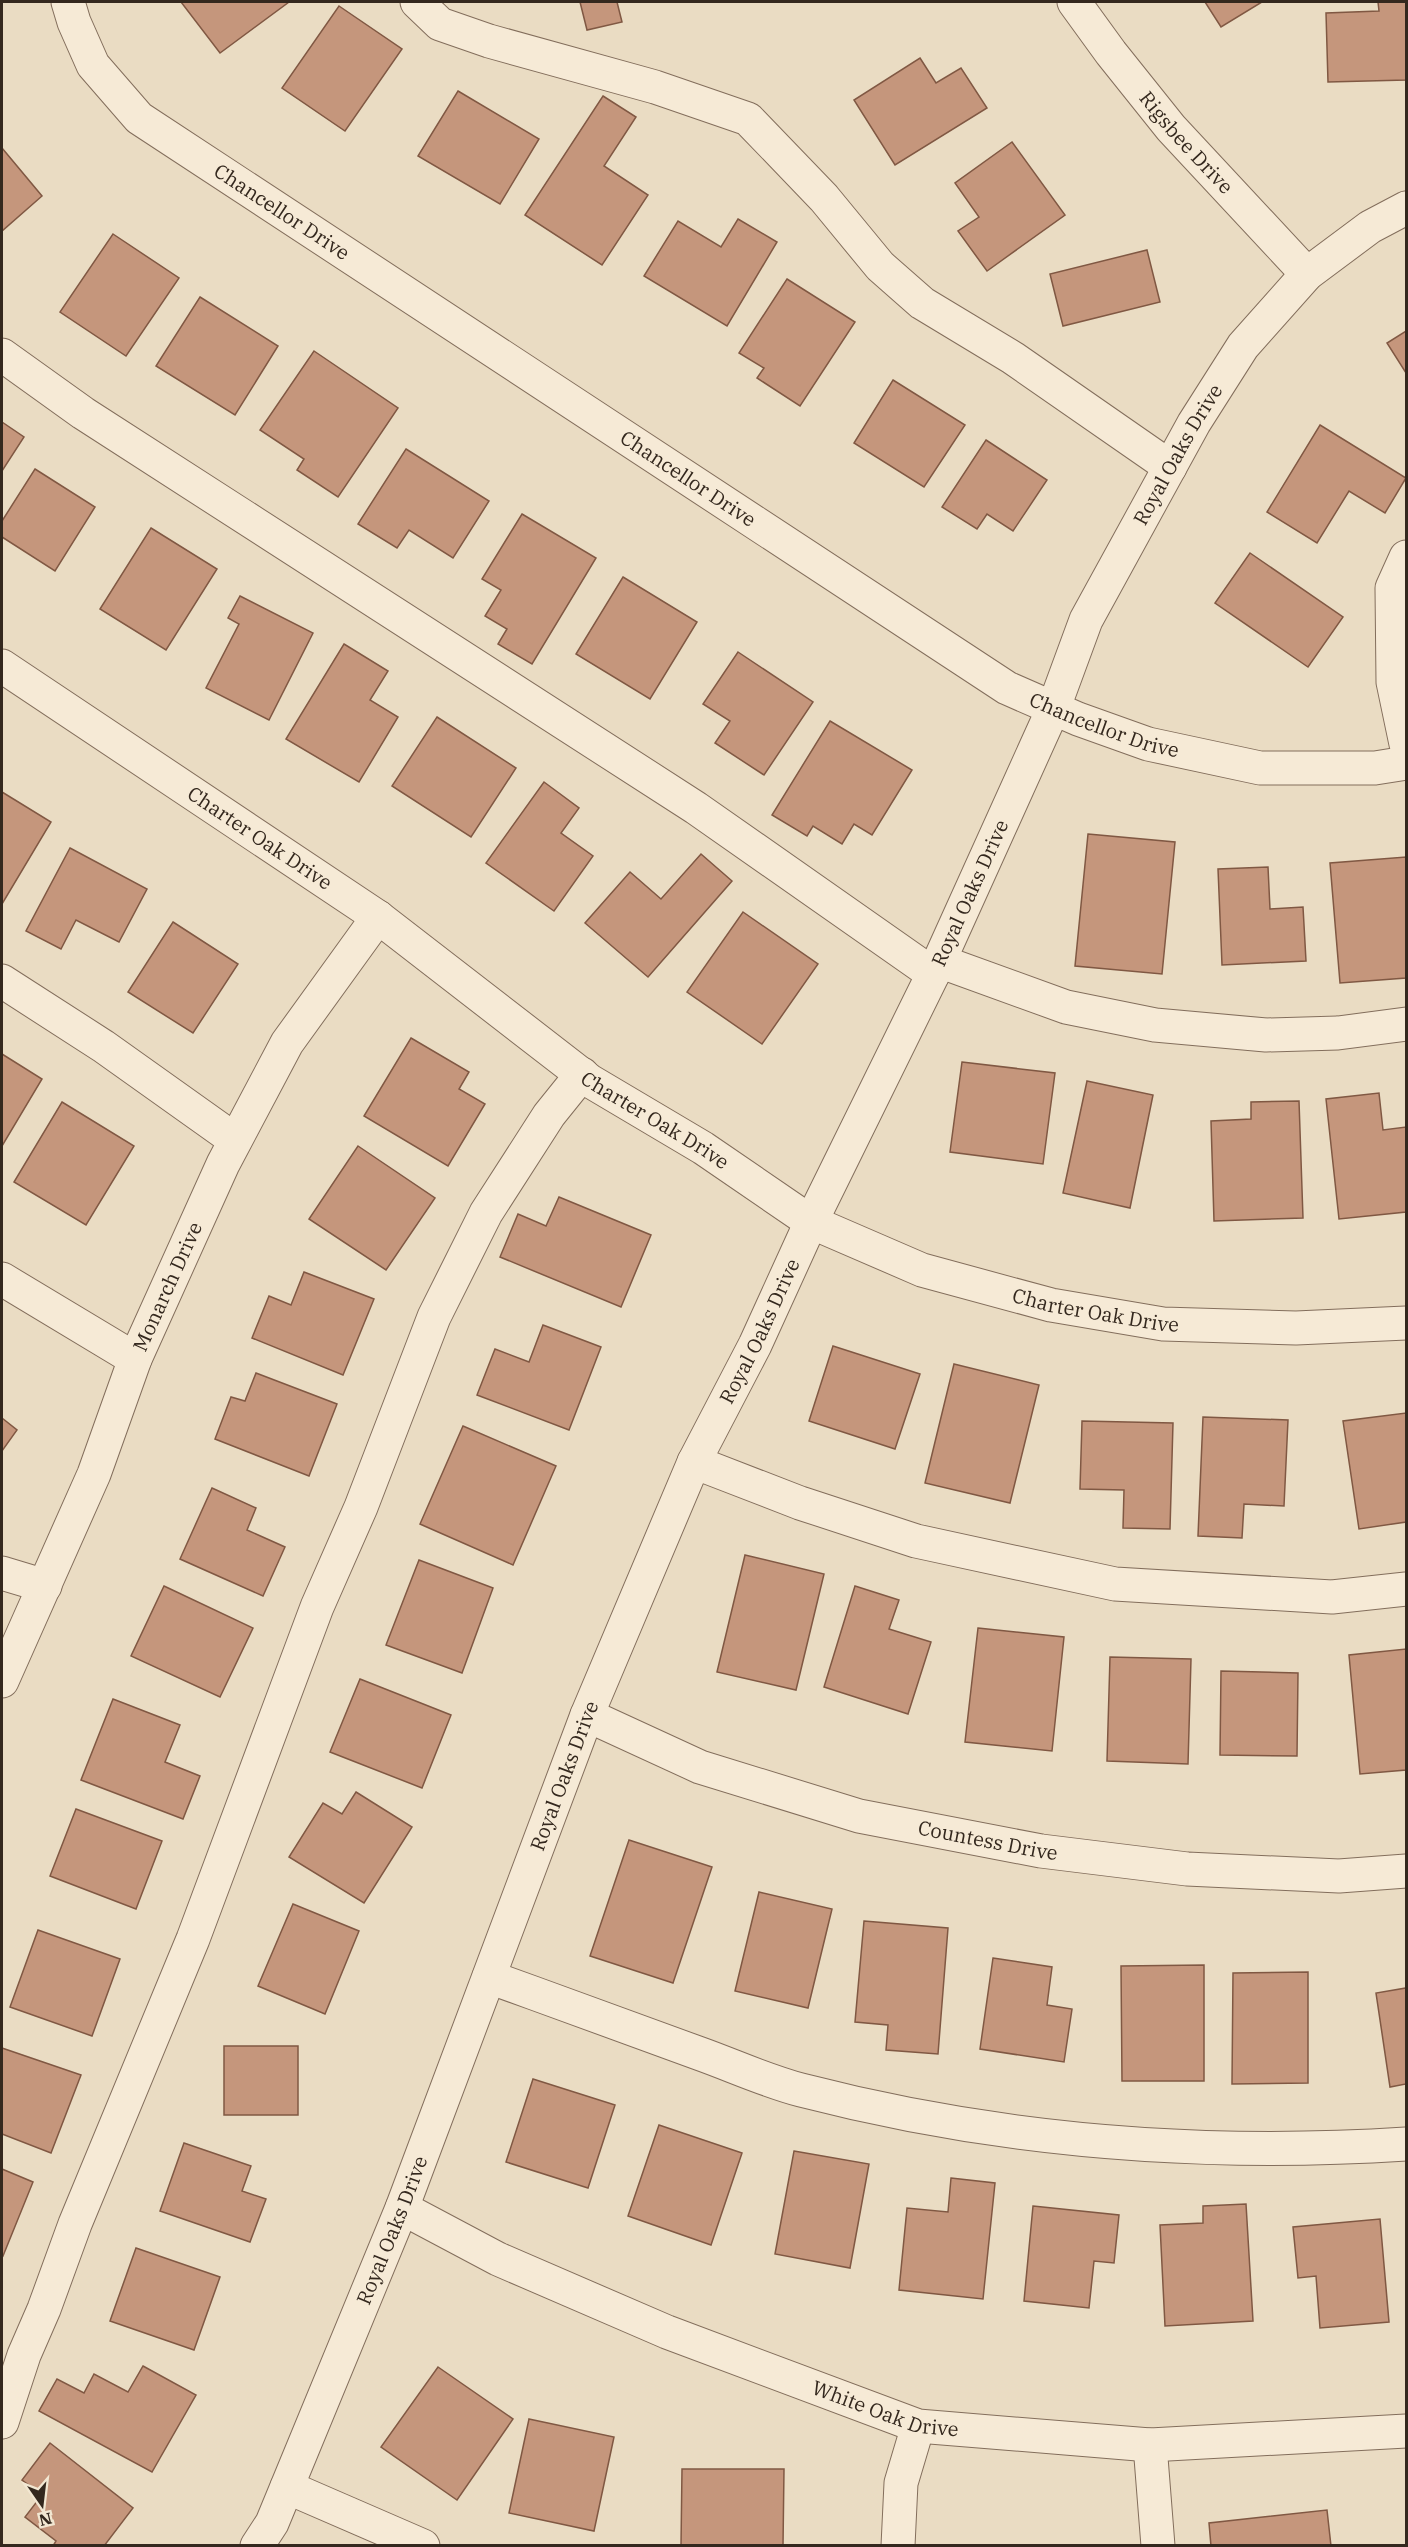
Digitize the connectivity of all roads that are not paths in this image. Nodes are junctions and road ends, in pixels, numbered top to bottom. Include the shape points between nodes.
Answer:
1 (68, 2) edge
2 (417, 2) edge
3 (1074, 2) edge
4 (1407, 208) edge
5 (1307, 274) junction
6 (2, 355) edge
7 (1170, 467) junction
8 (1407, 558) edge
9 (2, 666) edge
10 (1054, 707) junction
11 (1407, 744) edge
12 (1407, 763) edge
13 (378, 917) junction
14 (936, 968) junction
15 (2, 981) edge
16 (1407, 1024) edge
17 (582, 1074) junction
18 (235, 1140) junction
19 (812, 1222) junction
20 (2, 1279) edge
21 (1407, 1323) edge
22 (135, 1359) junction
23 (694, 1462) junction
24 (2, 1573) edge
25 (45, 1586) junction
26 (1407, 1589) edge
27 (2, 1681) edge
28 (587, 1715) junction
29 (1407, 1871) edge
30 (489, 1977) junction
31 (1407, 2144) edge
32 (402, 2208) junction
33 (2, 2422) edge
34 (918, 2426) junction
35 (1407, 2431) edge
36 (1150, 2445) junction
37 (287, 2487) junction
38 (257, 2546) edge
39 (423, 2546) edge
40 (898, 2546) edge
41 (1158, 2546) edge

1 - 10 street, Chancellor Drive via 93,65 139,118 1007,688
2 - 7 street via 440,24 655,87 748,119 824,198 880,266 922,303 1013,358
3 - 5 street, Rigsbee Drive via 1172,128
4 - 5 street, Royal Oaks Drive via 1370,227
5 - 7 street, Royal Oaks Drive via 1242,346
6 - 14 street via 83,413 696,808
7 - 10 street, Royal Oaks Drive via 1086,620
8 - 11 street via 1392,588 1393,682
9 - 13 street, Charter Oak Drive
10 - 12 street, Chancellor Drive via 1148,744 1260,768 1375,768
10 - 14 street, Royal Oaks Drive
13 - 17 street, Charter Oak Drive
13 - 18 street, Monarch Drive via 287,1043
14 - 16 street via 1065,1007 1155,1026 1266,1035 1338,1033
14 - 19 street, Royal Oaks Drive
15 - 18 street via 103,1046
17 - 19 street, Charter Oak Drive via 703,1148
17 - 33 street via 549,1115 486,1213 434,1317 361,1507 317,1607 193,1939 75,2224
18 - 22 street, Monarch Drive
19 - 21 street, Charter Oak Drive via 922,1270 1051,1305 1163,1324 1296,1328
19 - 23 street, Royal Oaks Drive via 755,1345
20 - 22 street
22 - 25 street, Monarch Drive via 94,1474
23 - 26 street via 800,1503 916,1541 1115,1584 1332,1598
23 - 28 street, Royal Oaks Drive
24 - 25 street
25 - 27 street, Monarch Drive
28 - 29 street, Countess Drive via 700,1767 859,1816 1041,1851 1187,1869 1339,1876
28 - 30 street, Royal Oaks Drive
30 - 31 street via 799,2090 922,2117 1034,2135 1194,2148
30 - 32 street, Royal Oaks Drive
32 - 34 street, White Oak Drive via 498,2259 667,2332
32 - 37 street, Royal Oaks Drive
34 - 36 street, White Oak Drive
34 - 40 street via 901,2483
35 - 36 street, White Oak Drive
36 - 41 street
37 - 38 street, Royal Oaks Drive
37 - 39 street

